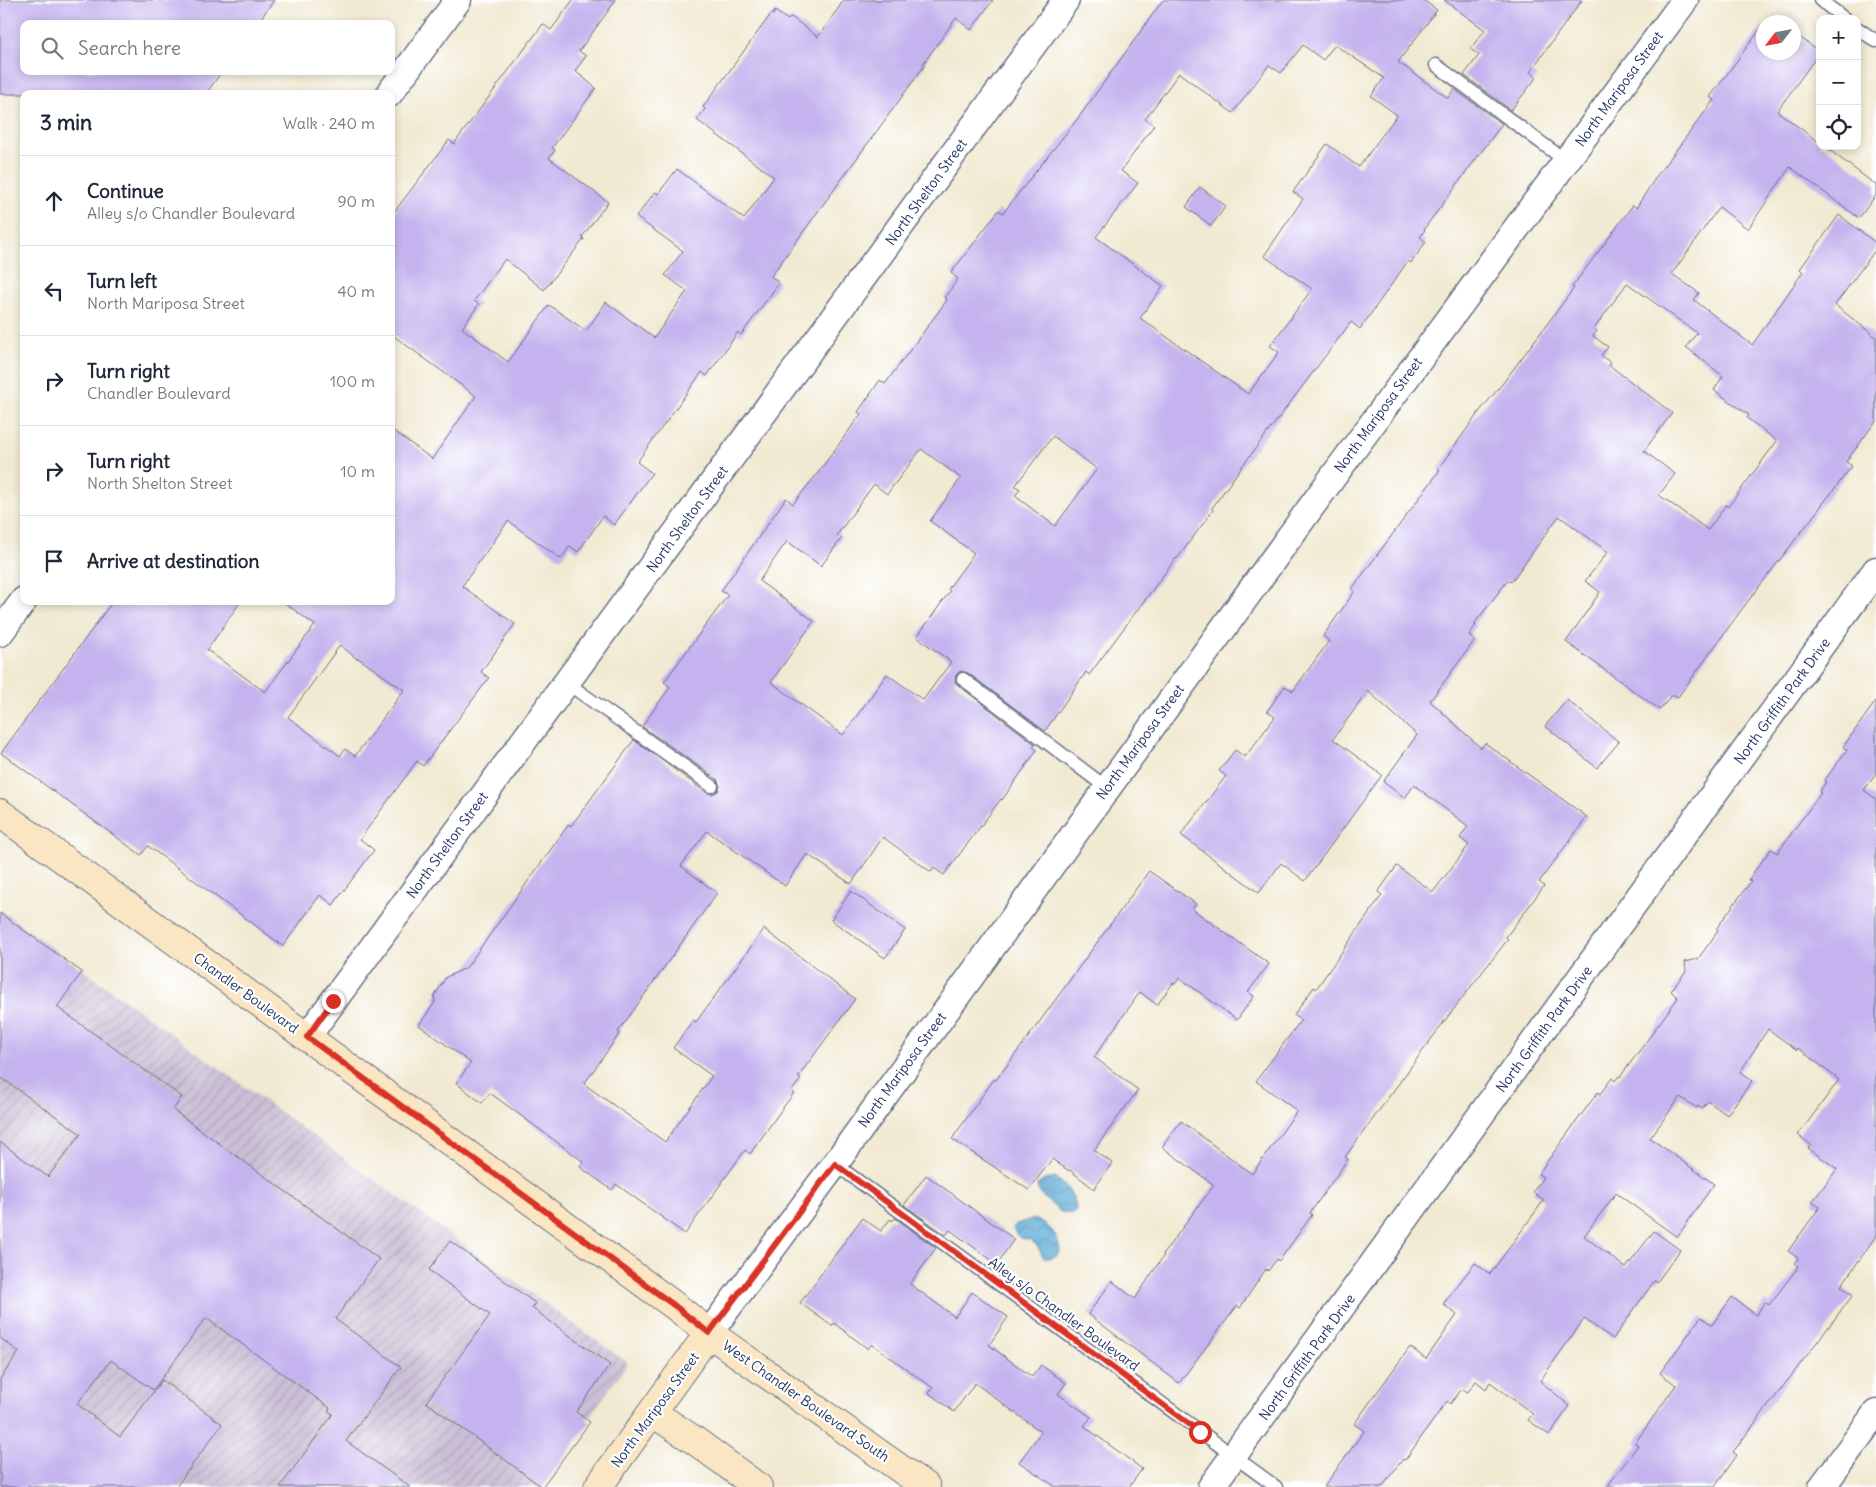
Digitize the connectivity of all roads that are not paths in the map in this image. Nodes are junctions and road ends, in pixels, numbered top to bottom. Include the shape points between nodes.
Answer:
1 (458, 0) edge
2 (1066, 0) edge
3 (1685, 0) edge
4 (1820, 0) edge
5 (1840, 15) edge
6 (1861, 31) edge
7 (1876, 42) edge
8 (1436, 64) dead end
9 (392, 90) edge
10 (1566, 161) junction
11 (1876, 570) edge
12 (20, 605) edge
13 (0, 633) edge
14 (963, 679) dead end
15 (567, 683) junction
16 (712, 786) dead end
17 (1107, 788) junction
18 (0, 813) edge
19 (307, 1037) junction
20 (835, 1164) junction
21 (709, 1333) junction
22 (653, 1413) junction
23 (1876, 1413) edge
24 (1234, 1457) junction
25 (598, 1487) edge
26 (758, 1487) edge
27 (926, 1487) edge
28 (1212, 1487) edge
29 (1276, 1487) edge
30 (1822, 1487) edge

1 - 9 street
2 - 15 street, North Shelton Street
3 - 10 street, North Mariposa Street
4 - 5 lane
6 - 7 lane
8 - 10 lane
10 - 17 street, North Mariposa Street
11 - 24 street, North Griffith Park Drive
12 - 13 street
14 - 17 lane
15 - 16 lane
15 - 19 street, North Shelton Street
17 - 20 street, North Mariposa Street
18 - 19 street, Chandler Boulevard
19 - 21 street, Chandler Boulevard
20 - 21 street, North Mariposa Street
20 - 24 lane, Alley s/o Chandler Boulevard
21 - 22 street, North Mariposa Street
21 - 27 street, West Chandler Boulevard South
22 - 25 street, North Mariposa Street
22 - 26 street
23 - 30 street
24 - 28 street, North Griffith Park Drive
24 - 29 lane, Alley s/o Chandler Boulevard

